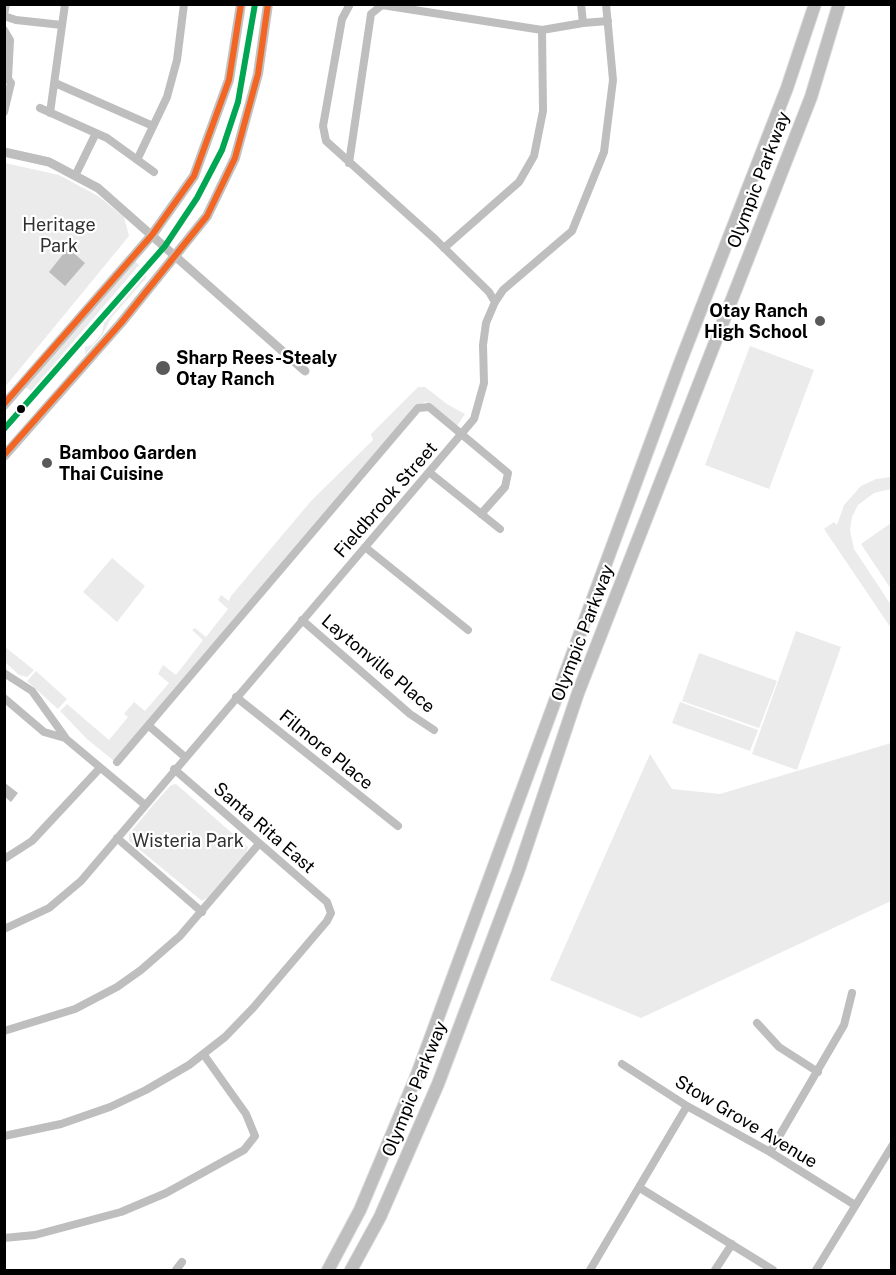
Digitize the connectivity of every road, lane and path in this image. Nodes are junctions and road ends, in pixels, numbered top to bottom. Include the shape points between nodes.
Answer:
1 (6, 4) edge
2 (64, 4) edge
3 (184, 4) edge
4 (241, 4) edge
5 (268, 4) edge
6 (350, 4) edge
7 (581, 4) edge
8 (606, 4) edge
9 (815, 4) edge
10 (839, 4) edge
11 (4, 15) edge
12 (608, 21) junction
13 (583, 23) junction
14 (62, 25) junction
15 (4, 30) edge
16 (542, 30) junction
17 (6, 81) edge
18 (55, 83) junction
19 (5, 101) edge
20 (40, 108) dead end
21 (4, 112) edge
22 (50, 113) junction
23 (153, 126) junction
24 (96, 133) junction
25 (4, 152) edge
26 (137, 160) junction
27 (349, 163) junction
28 (154, 172) dead end
29 (75, 174) junction
30 (152, 235) junction
31 (444, 248) junction
32 (177, 256) junction
33 (495, 302) junction
34 (305, 371) dead end
35 (4, 405) edge
36 (461, 436) junction
37 (4, 456) edge
38 (429, 472) junction
39 (638, 476) junction
40 (660, 483) junction
41 (481, 514) junction
42 (500, 529) dead end
43 (365, 547) junction
44 (302, 620) junction
45 (468, 630) dead end
46 (4, 674) edge
47 (236, 697) junction
48 (4, 698) edge
49 (149, 726) junction
50 (434, 730) dead end
51 (65, 738) junction
52 (185, 757) junction
53 (117, 762) dead end
54 (100, 768) junction
55 (174, 769) junction
56 (144, 804) junction
57 (398, 826) dead end
58 (117, 838) junction
59 (258, 845) junction
60 (4, 858) edge
61 (202, 912) junction
62 (4, 929) edge
63 (852, 993) dead end
64 (757, 1023) dead end
65 (4, 1031) edge
66 (204, 1055) junction
67 (622, 1064) dead end
68 (818, 1072) junction
69 (687, 1106) junction
70 (4, 1136) edge
71 (891, 1146) edge
72 (771, 1152) junction
73 (888, 1160) edge
74 (640, 1188) junction
75 (855, 1205) junction
76 (4, 1238) edge
77 (732, 1244) junction
78 (182, 1262) dead end
79 (176, 1270) edge
80 (328, 1270) edge
81 (351, 1270) edge
82 (590, 1270) edge
83 (716, 1270) edge
84 (773, 1270) edge
85 (816, 1270) edge

1 - 11 street
2 - 14 street
3 - 23 street via 177,60 167,97
4 - 30 main road via 229,80 206,148 194,176
5 - 32 main road via 258,74 235,158 207,216
6 - 27 street via 342,19 323,126 326,141
7 - 13 street
8 - 12 street, Fieldbrook Street
9 - 39 main road, Olympic Parkway via 787,88
10 - 40 main road, Olympic Parkway via 811,97
11 - 14 street
12 - 13 street
12 - 33 street, Fieldbrook Street via 613,80 609,123 604,152 591,187 572,231 503,290
13 - 16 street
14 - 18 street
15 - 17 street via 10,40
16 - 27 street via 382,5 371,14
16 - 31 street via 543,111 534,156 519,182
17 - 19 street via 11,84 10,97
18 - 22 street
18 - 23 street
19 - 21 street
20 - 22 street
22 - 24 street
23 - 26 street
24 - 26 street
24 - 29 street
25 - 29 street via 37,158
26 - 28 street
27 - 31 street
29 - 30 street via 98,188
30 - 32 street
30 - 35 main road
31 - 33 street
32 - 34 street
32 - 37 main road
33 - 36 street, Fieldbrook Street via 486,323 483,345 484,383 474,419
36 - 38 street, Fieldbrook Street
36 - 41 street via 508,473 506,488
36 - 49 street via 429,407 418,408
38 - 41 street
38 - 43 street, Fieldbrook Street
39 - 40 main road
39 - 80 main road, Olympic Parkway via 416,1077 360,1210
40 - 81 main road, Olympic Parkway via 578,693 518,872 438,1084 380,1217
41 - 42 street
43 - 44 street, Fieldbrook Street
43 - 45 street
44 - 47 street, Fieldbrook Street
44 - 50 street, Laytonville Place via 410,714
46 - 51 street via 32,691
47 - 52 street, Fieldbrook Street
47 - 57 street, Filmore Place
48 - 51 street via 44,732
49 - 52 street
49 - 53 street
51 - 54 street
52 - 55 street, Fieldbrook Street
54 - 56 street
54 - 60 street via 33,841
55 - 56 street, Fieldbrook Street
55 - 59 street, Santa Rita East
56 - 58 street, Fieldbrook Street
58 - 61 street
58 - 62 street, Fieldbrook Street via 64,896 33,917
59 - 61 street
59 - 66 street, Santa Rita East via 327,902 331,912 320,931 253,1008
61 - 65 street via 157,957 117,987 75,1009
63 - 68 street via 844,1025
64 - 68 street via 779,1047
66 - 70 street via 159,1084 110,1107 61,1124
66 - 76 street via 246,1114 255,1136 244,1150 166,1193 121,1212 39,1234
67 - 69 street, Stow Grove Avenue
68 - 72 street
69 - 72 street, Stow Grove Avenue
69 - 74 street
71 - 73 street
72 - 75 street, Stow Grove Avenue
73 - 75 street
74 - 77 street
74 - 82 street
75 - 85 street
77 - 83 street
77 - 84 street
78 - 79 street

